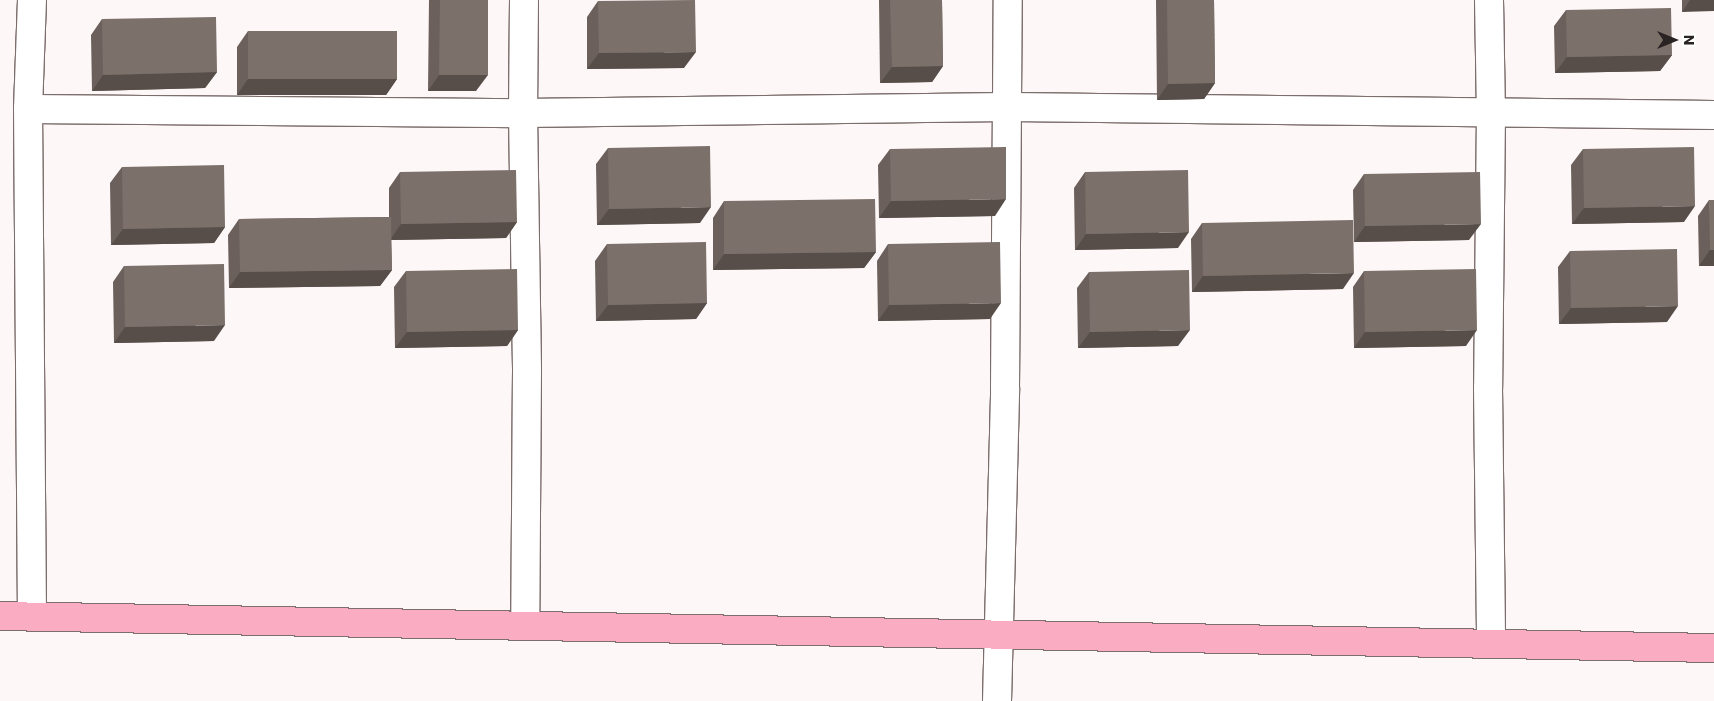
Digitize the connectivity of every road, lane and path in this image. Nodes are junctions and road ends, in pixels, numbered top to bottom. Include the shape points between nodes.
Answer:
1 (32, 0) edge
2 (524, 0) edge
3 (1008, 0) edge
4 (1489, 0) edge
5 (1006, 107) junction
6 (28, 109) junction
7 (1491, 112) junction
8 (523, 113) junction
9 (1714, 115) edge
10 (0, 616) edge
11 (32, 616) junction
12 (525, 626) junction
13 (997, 634) junction
14 (1491, 644) junction
15 (1714, 648) edge
16 (997, 701) edge

1 - 6 street
2 - 8 street
3 - 5 street
4 - 7 street
5 - 7 street
5 - 8 street
5 - 13 street via 1005,388
6 - 8 street
6 - 11 street
7 - 9 street
7 - 14 street via 1488,388
8 - 12 street via 527,371
10 - 11 highway
11 - 12 highway
12 - 13 highway
13 - 14 highway
13 - 16 street
14 - 15 highway

